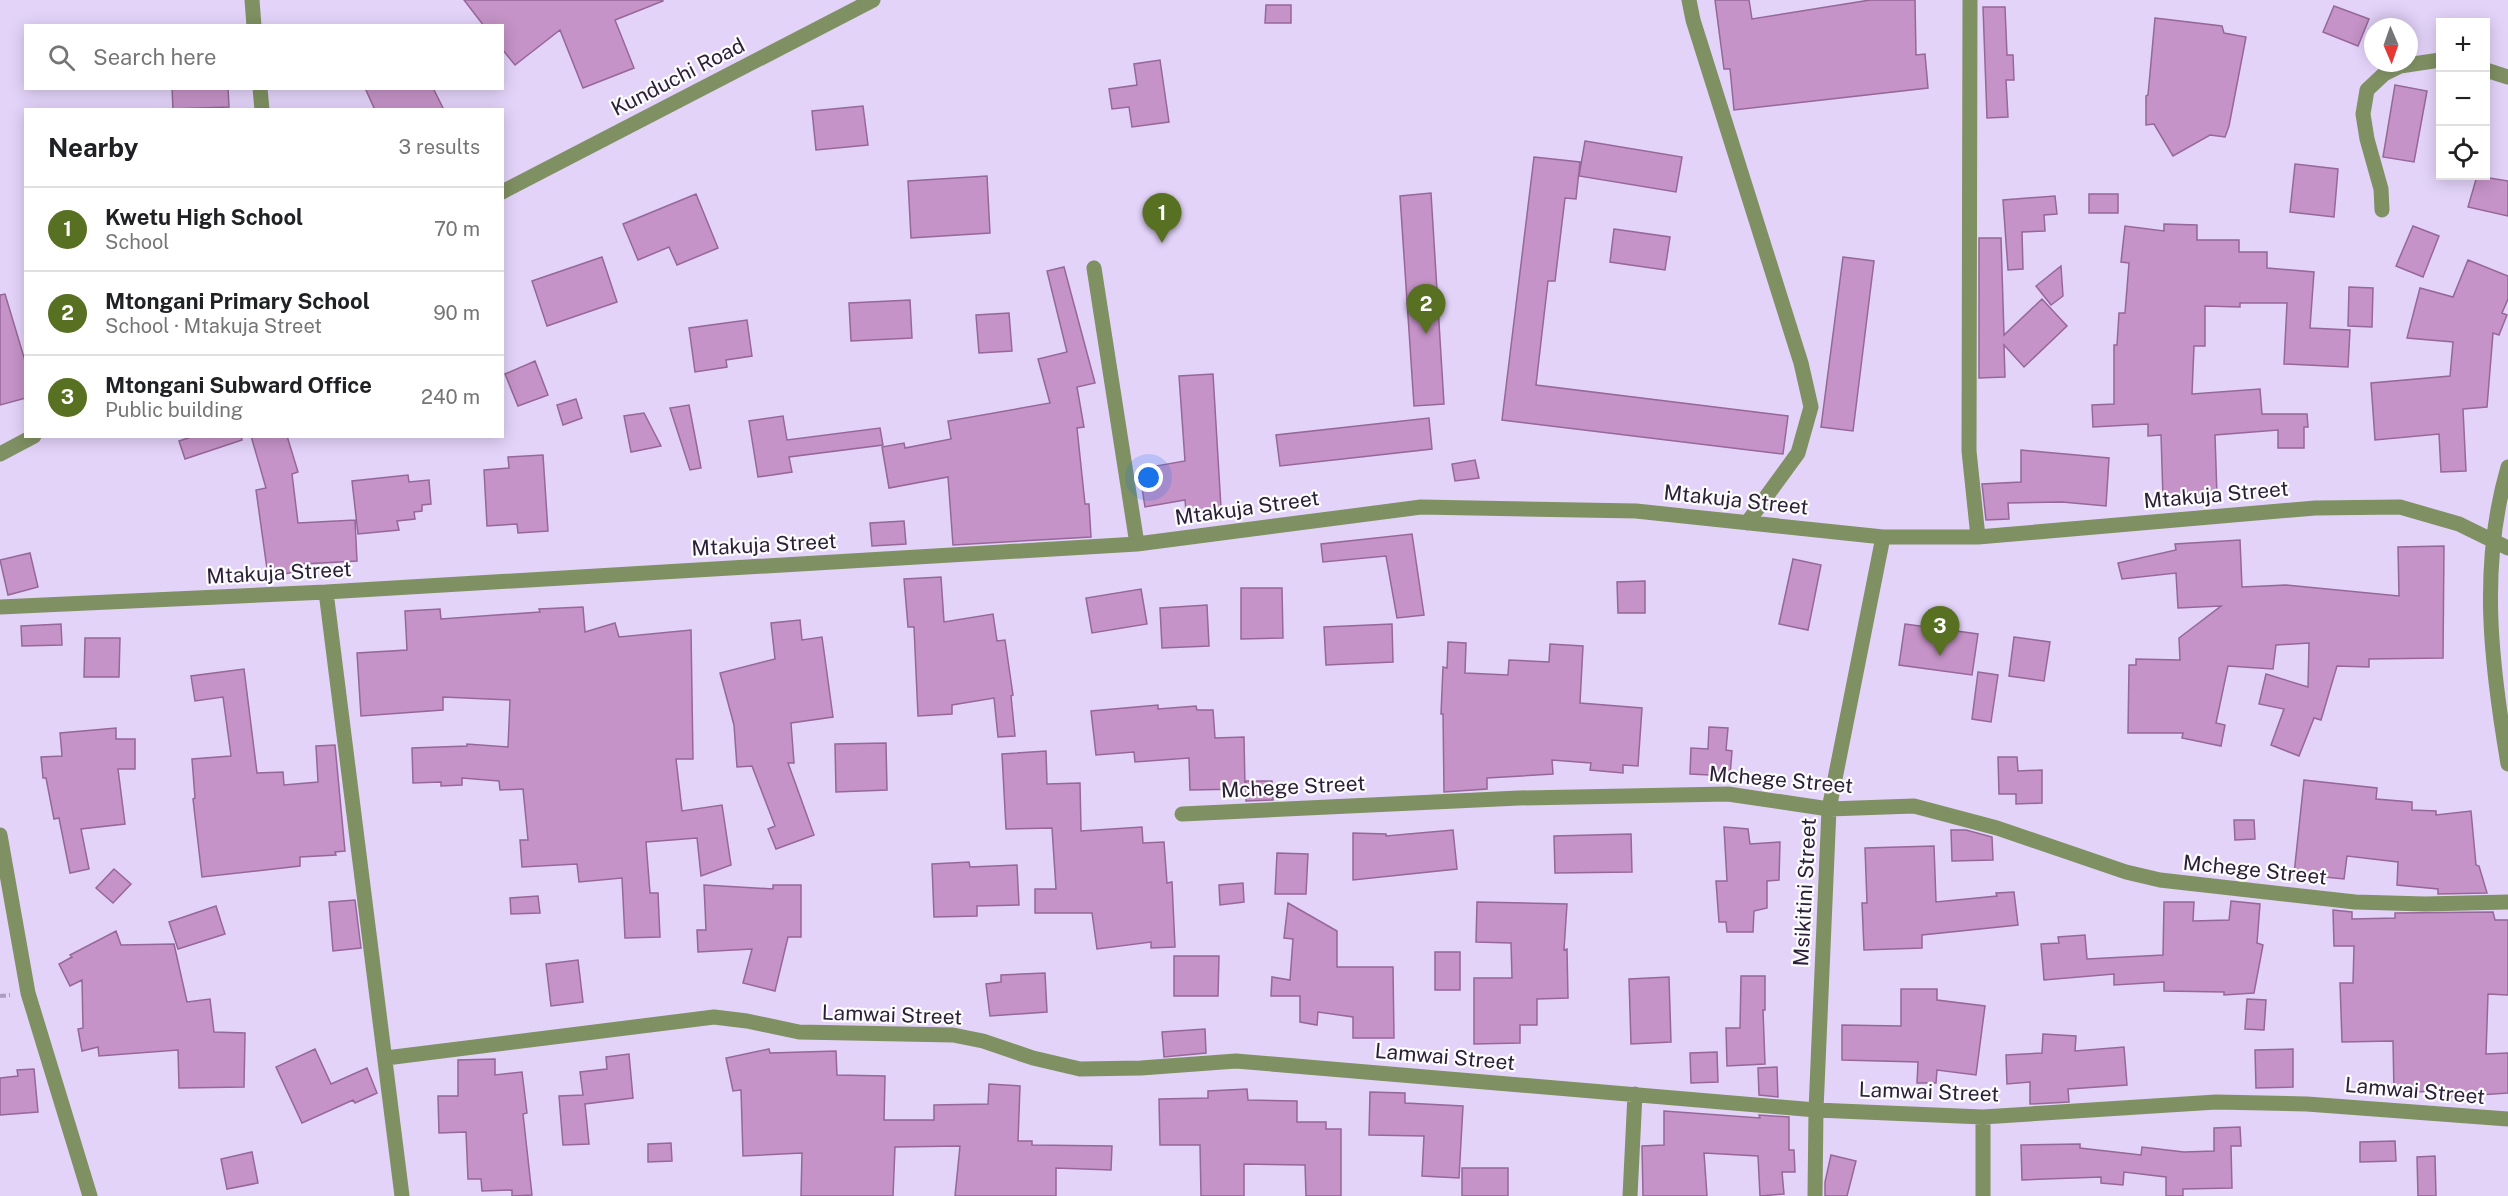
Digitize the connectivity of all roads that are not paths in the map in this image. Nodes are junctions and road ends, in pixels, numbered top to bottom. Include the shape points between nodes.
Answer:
1 (252, 0) edge
2 (873, 0) edge
3 (1689, 0) edge
4 (1970, 0) edge
5 (254, 24) edge
6 (2436, 61) edge
7 (2490, 71) edge
8 (2508, 77) edge
9 (260, 90) edge
10 (262, 108) edge
11 (504, 191) edge
12 (2382, 210) dead end
13 (1094, 268) dead end
14 (30, 438) edge
15 (0, 454) edge
16 (2508, 467) edge
17 (1747, 523) junction
18 (1883, 537) junction
19 (1978, 537) junction
20 (2493, 539) junction
21 (1137, 544) junction
22 (2508, 548) edge
23 (326, 592) junction
24 (0, 607) edge
25 (2508, 764) edge
26 (1829, 809) junction
27 (1182, 814) dead end
28 (0, 834) edge
29 (2508, 902) edge
30 (386, 1058) junction
31 (1635, 1094) junction
32 (1816, 1110) junction
33 (1983, 1118) junction
34 (2508, 1119) edge
35 (90, 1196) edge
36 (402, 1196) edge
37 (1630, 1196) edge
38 (1815, 1196) edge
39 (1983, 1196) edge

1 - 5 street
2 - 11 street, Kunduchi Road
3 - 17 street via 1811,406 1798,453
4 - 19 street via 1969,451
6 - 12 street via 2400,66 2367,90 2363,114 2381,189
7 - 8 street
9 - 10 street
13 - 21 street
14 - 15 street
16 - 20 street via 2499,495
17 - 18 street, Mtakuja Street
17 - 21 street, Mtakuja Street via 1636,511 1420,507
18 - 19 street, Mtakuja Street
18 - 26 street, Msikitini Street
19 - 20 street, Mtakuja Street via 2315,508 2400,507 2459,524
20 - 22 street, Mtakuja Street
20 - 25 street via 2490,594 2494,682
21 - 23 street, Mtakuja Street
23 - 24 street, Mtakuja Street
23 - 30 street
26 - 27 street, Mchege Street via 1728,794 1519,798
26 - 29 street, Mchege Street via 1914,806 2160,880 2355,902
26 - 32 street, Msikitini Street
28 - 35 street via 28,993
30 - 31 street, Lamwai Street via 714,1017 799,1032 953,1035 1080,1069 1236,1060
30 - 36 street
31 - 32 street, Lamwai Street
31 - 37 street
32 - 33 street, Lamwai Street
32 - 38 street, Msikitini Street
33 - 34 street, Lamwai Street via 2216,1102 2307,1104
33 - 39 street

